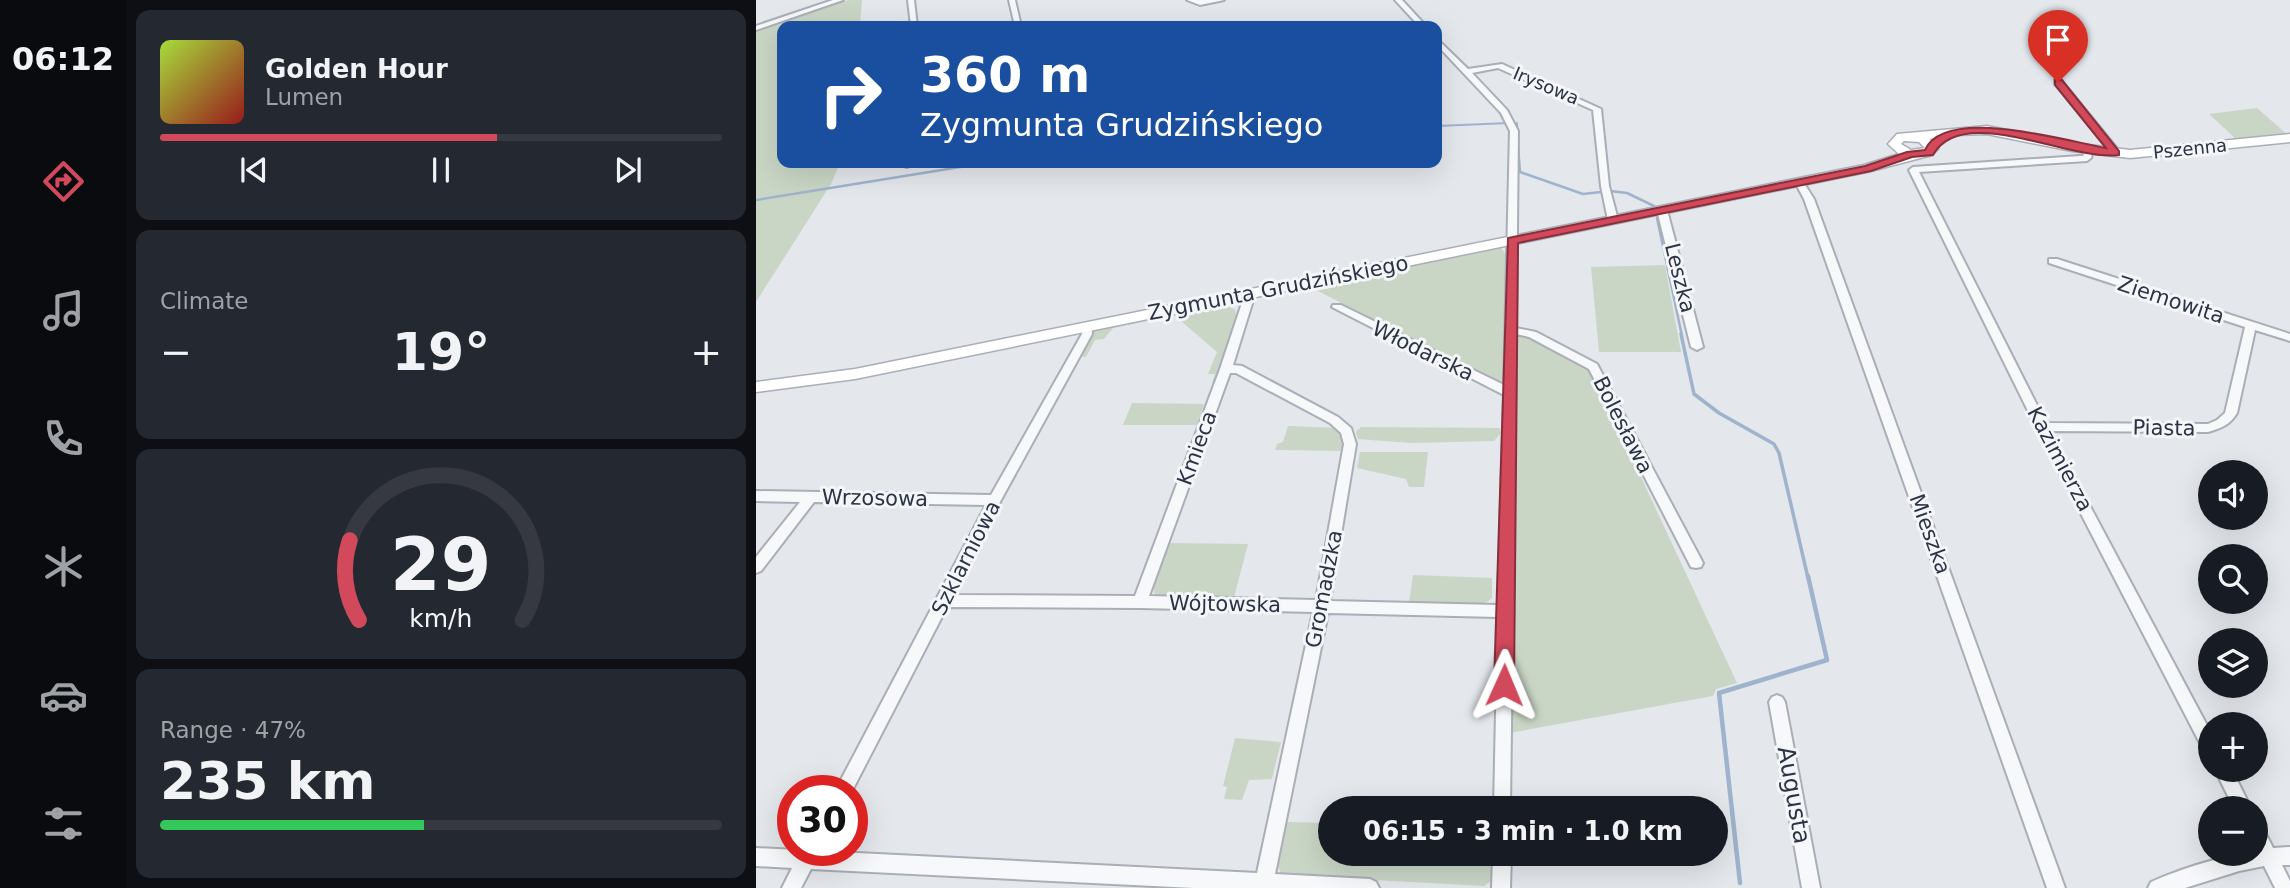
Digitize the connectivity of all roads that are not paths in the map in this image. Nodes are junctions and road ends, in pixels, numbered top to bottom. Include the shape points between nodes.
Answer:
1 (840, 0) edge
2 (911, 0) edge
3 (1012, 0) edge
4 (1190, 0) edge
5 (1221, 0) edge
6 (1398, 0) edge
7 (913, 21) edge
8 (1017, 21) edge
9 (1418, 21) edge
10 (756, 28) edge
11 (1442, 46) edge
12 (1466, 72) junction
13 (2058, 82) dead end
14 (1953, 131) junction
15 (1917, 138) junction
16 (2290, 138) edge
17 (1931, 145) junction
18 (1896, 147) junction
19 (2089, 150) junction
20 (2116, 153) junction
21 (1911, 154) junction
22 (1884, 164) junction
23 (1913, 170) joint
24 (1799, 182) junction
25 (1662, 210) junction
26 (1613, 220) junction
27 (1512, 241) junction
28 (2053, 261) dead end
29 (1250, 294) junction
30 (1337, 307) dead end
31 (1087, 326) junction
32 (2251, 326) junction
33 (1511, 330) junction
34 (2290, 338) edge
35 (1697, 347) dead end
36 (1226, 369) junction
37 (756, 387) edge
38 (1510, 393) junction
39 (2042, 427) junction
40 (756, 496) edge
41 (811, 497) junction
42 (995, 500) junction
43 (1696, 564) dead end
44 (756, 567) edge
45 (944, 601) junction
46 (1140, 602) junction
47 (1322, 606) junction
48 (1505, 611) junction
49 (1777, 702) dead end
50 (2198, 723) edge
51 (852, 775) edge
52 (1503, 796) edge
53 (777, 856) edge
54 (2268, 856) joint
55 (2290, 856) edge
56 (756, 857) edge
57 (868, 859) edge
58 (802, 866) edge
59 (1502, 866) edge
60 (2223, 866) edge
61 (1264, 882) junction
62 (790, 888) edge
63 (1370, 888) edge
64 (1501, 888) edge
65 (1811, 888) edge
66 (2056, 888) edge
67 (2157, 888) edge
68 (2284, 888) edge

1 - 10 street
2 - 7 street
3 - 8 street
4 - 5 street
6 - 9 street
11 - 12 street
12 - 26 street, Irysowa via 1499,66 1597,109
12 - 27 street via 1513,125
13 - 20 street
14 - 15 street, Pszenna
14 - 17 street
14 - 19 street, Pszenna via 1987,130
15 - 17 street
15 - 18 street, Pszenna via 1898,138
16 - 20 street, Pszenna
17 - 21 street via 1929,153
18 - 21 street
18 - 22 street
19 - 20 street, Pszenna
19 - 23 street, Pszenna via 2087,158 2080,159
21 - 22 street
22 - 24 street
23 - 39 street, Kazimierza
24 - 25 street, Zygmunta Grudzińskiego
24 - 66 street, Mieszka
25 - 26 street, Zygmunta Grudzińskiego
25 - 35 street, Leszka
26 - 27 street, Zygmunta Grudzińskiego
27 - 29 street, Zygmunta Grudzińskiego
27 - 33 street
28 - 32 street, Ziemowita
29 - 31 street, Zygmunta Grudzińskiego
29 - 36 street, Kmieca
30 - 38 street, Włodarska
31 - 37 street, Zygmunta Grudzińskiego via 855,374
31 - 42 street, Szklarniowa via 1042,421
32 - 34 street, Ziemowita
32 - 39 street, Piasta via 2231,413 2218,425
33 - 38 street
33 - 43 street, Bolesława via 1532,334 1592,367
36 - 46 street, Kmieca
36 - 47 street, Gromadzka via 1238,369 1334,420 1349,437 1350,454
38 - 48 street
39 - 50 street, Kazimierza
40 - 41 street, Wrzosowa
41 - 42 street, Wrzosowa
41 - 44 street
42 - 45 street, Szklarniowa
45 - 46 street, Wójtowska
45 - 51 street, Szklarniowa
46 - 47 street, Wójtowska
47 - 48 street, Wójtowska
47 - 61 street, Gromadzka
48 - 52 street
49 - 65 street, Augusta
53 - 56 street
54 - 55 street
54 - 68 street
57 - 61 street
58 - 62 street
59 - 64 street
60 - 67 street
61 - 63 street

